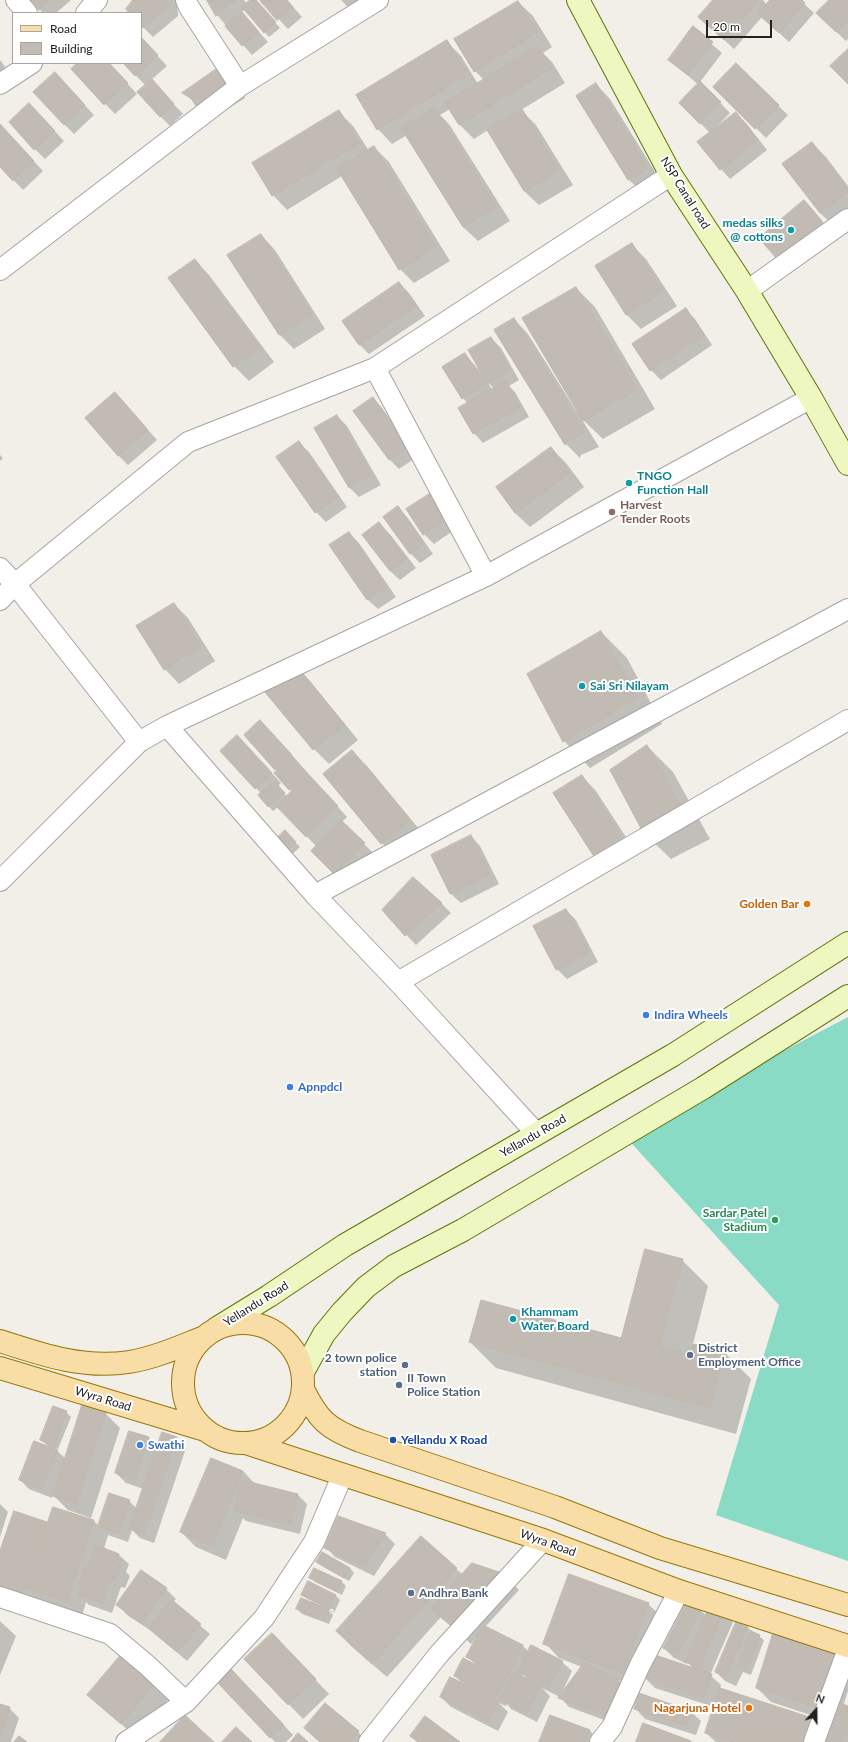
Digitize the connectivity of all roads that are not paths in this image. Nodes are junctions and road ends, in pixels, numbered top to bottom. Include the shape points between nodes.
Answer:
1 (16, 0) edge
2 (97, 0) edge
3 (186, 0) edge
4 (378, 0) edge
5 (578, 0) edge
6 (27, 12) edge
7 (87, 12) edge
8 (30, 64) edge
9 (0, 84) edge
10 (240, 86) junction
11 (671, 175) junction
12 (848, 219) edge
13 (0, 270) edge
14 (747, 291) junction
15 (374, 368) junction
16 (811, 398) junction
17 (845, 451) edge
18 (0, 568) edge
19 (486, 576) junction
20 (15, 584) junction
21 (0, 600) edge
22 (848, 609) edge
23 (848, 720) edge
24 (167, 726) junction
25 (139, 742) junction
26 (0, 881) edge
27 (315, 895) junction
28 (848, 943) edge
29 (398, 982) junction
30 (848, 996) edge
31 (537, 1134) junction
32 (210, 1333) junction
33 (0, 1341) edge
34 (0, 1368) edge
35 (303, 1381) junction
36 (206, 1430) junction
37 (246, 1443) junction
38 (343, 1474) junction
39 (543, 1540) junction
40 (679, 1591) junction
41 (0, 1597) edge
42 (848, 1605) edge
43 (848, 1647) edge
44 (186, 1702) junction
45 (126, 1742) edge
46 (369, 1742) edge
47 (600, 1742) edge
48 (814, 1742) edge

1 - 6 street
2 - 7 street
3 - 10 street
4 - 10 street
5 - 11 main road, NSP Canal road
8 - 9 street
10 - 13 street
11 - 14 main road, NSP Canal road
11 - 15 street
12 - 14 street
14 - 16 main road, NSP Canal road
15 - 19 street
15 - 20 street via 188,442
16 - 17 main road, NSP Canal road
16 - 19 street
18 - 20 street
19 - 24 street
20 - 21 street
20 - 25 street
22 - 27 street
23 - 29 street
24 - 25 street
24 - 27 street
25 - 26 street
27 - 29 street
28 - 31 main road, Yellandu Road via 673,1056
29 - 31 street
30 - 35 main road via 690,1096 463,1230 394,1266 366,1287 324,1334
31 - 32 main road, Yellandu Road via 345,1245
32 - 33 main road via 165,1352 129,1362 91,1364 56,1359
32 - 35 main road via 235,1323 254,1323 271,1329 286,1340 297,1355
32 - 36 main road, Wyra Road via 189,1354 183,1374 184,1395 192,1414
34 - 36 main road, Wyra Road
35 - 37 main road, Wyra Road via 291,1420 278,1432 263,1440
35 - 42 main road via 311,1405 323,1422 353,1439 555,1507 660,1548
36 - 37 main road, Wyra Road via 232,1442
37 - 38 main road, Wyra Road
38 - 39 main road, Wyra Road
38 - 44 street via 314,1542 264,1618
39 - 40 main road, Wyra Road
39 - 46 street via 439,1654
40 - 43 main road, Wyra Road
40 - 47 street via 640,1665 612,1727
41 - 44 street via 110,1634
43 - 48 street
44 - 45 street

